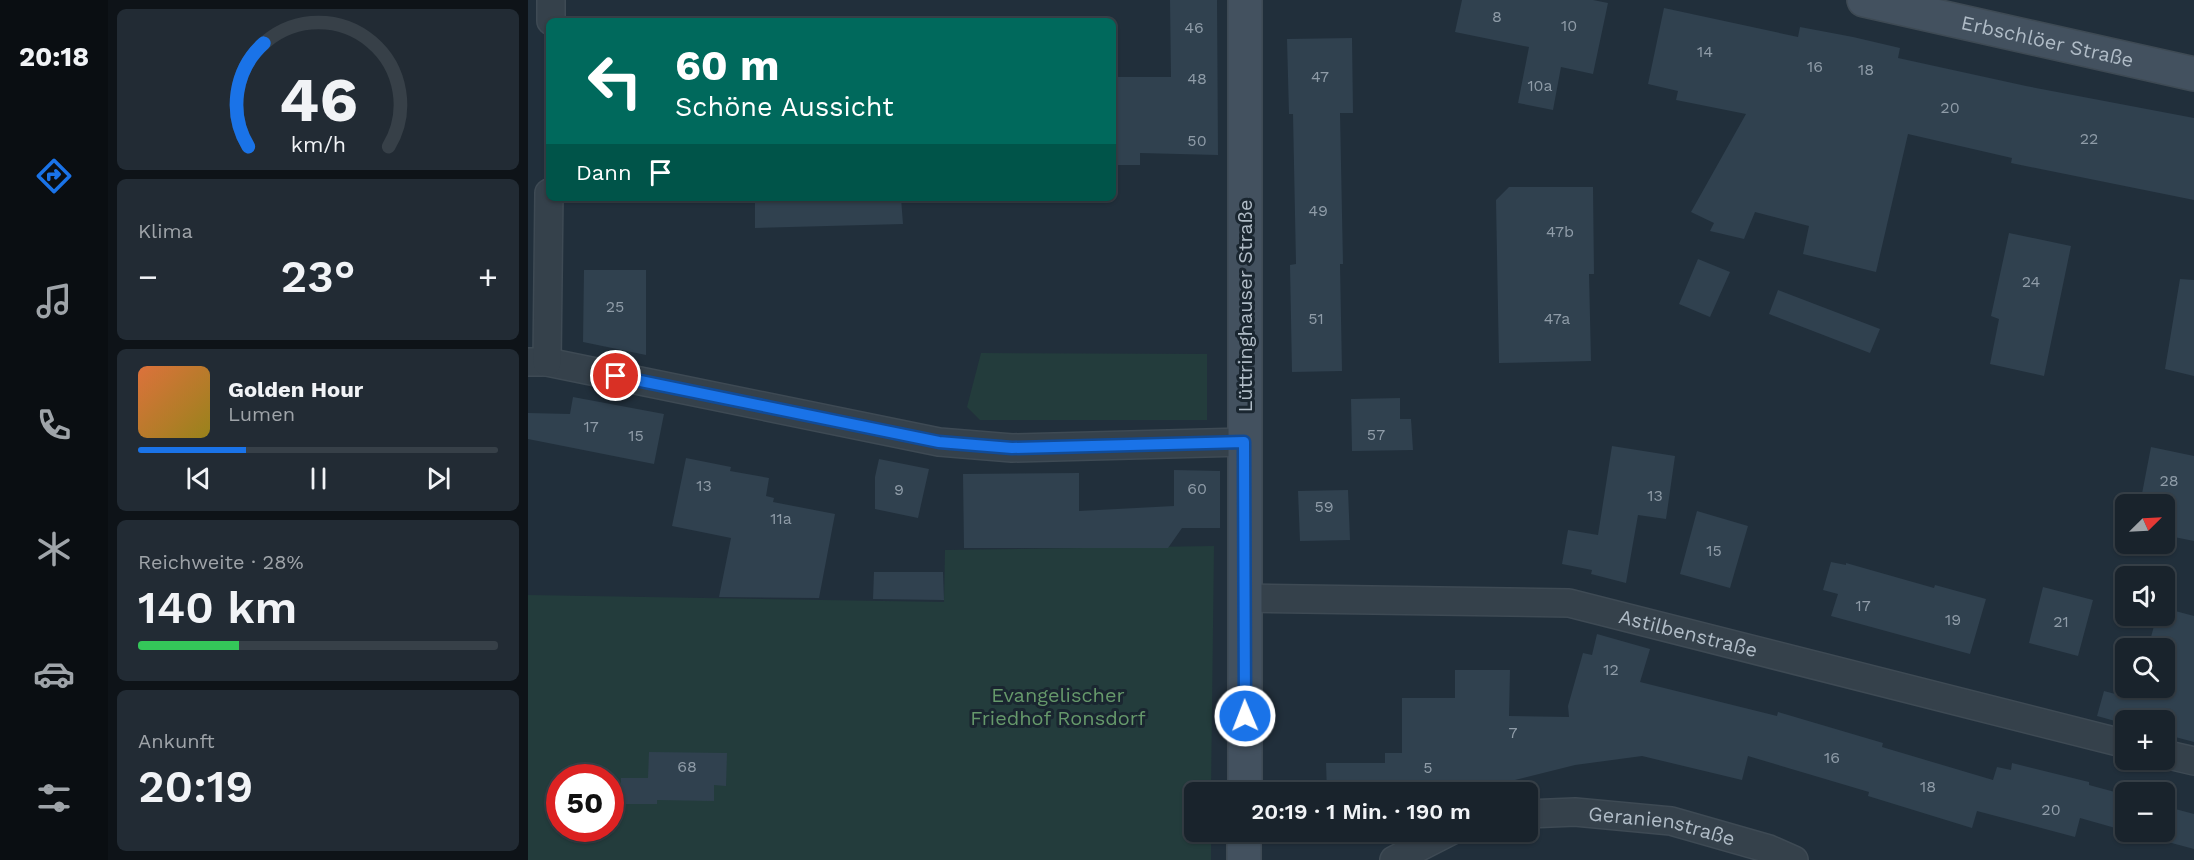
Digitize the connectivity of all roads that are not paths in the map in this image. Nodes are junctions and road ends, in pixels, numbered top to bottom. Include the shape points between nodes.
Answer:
1 (551, 0) edge
2 (1245, 0) edge
3 (1864, 0) edge
4 (551, 18) edge
5 (2194, 74) edge
6 (548, 201) edge
7 (538, 362) edge
8 (1244, 442) junction
9 (1244, 598) junction
10 (2115, 741) edge
11 (2175, 757) edge
12 (2194, 761) edge
13 (1245, 782) edge
14 (1538, 814) edge
15 (1244, 842) edge
16 (1429, 842) edge
17 (1244, 860) edge
18 (1394, 860) edge
19 (1794, 860) edge

1 - 4 street
2 - 8 main road, Lüttringhauser Straße
3 - 5 main road, Erbschlöer Straße
6 - 7 street
7 - 8 street via 973,446
8 - 9 main road, Lüttringhauser Straße
9 - 10 street, Astilbenstraße via 1569,603
9 - 13 main road, Lüttringhauser Straße
11 - 12 street
14 - 19 street, Geranienstraße via 1575,812 1671,821
15 - 17 main road
16 - 18 street

